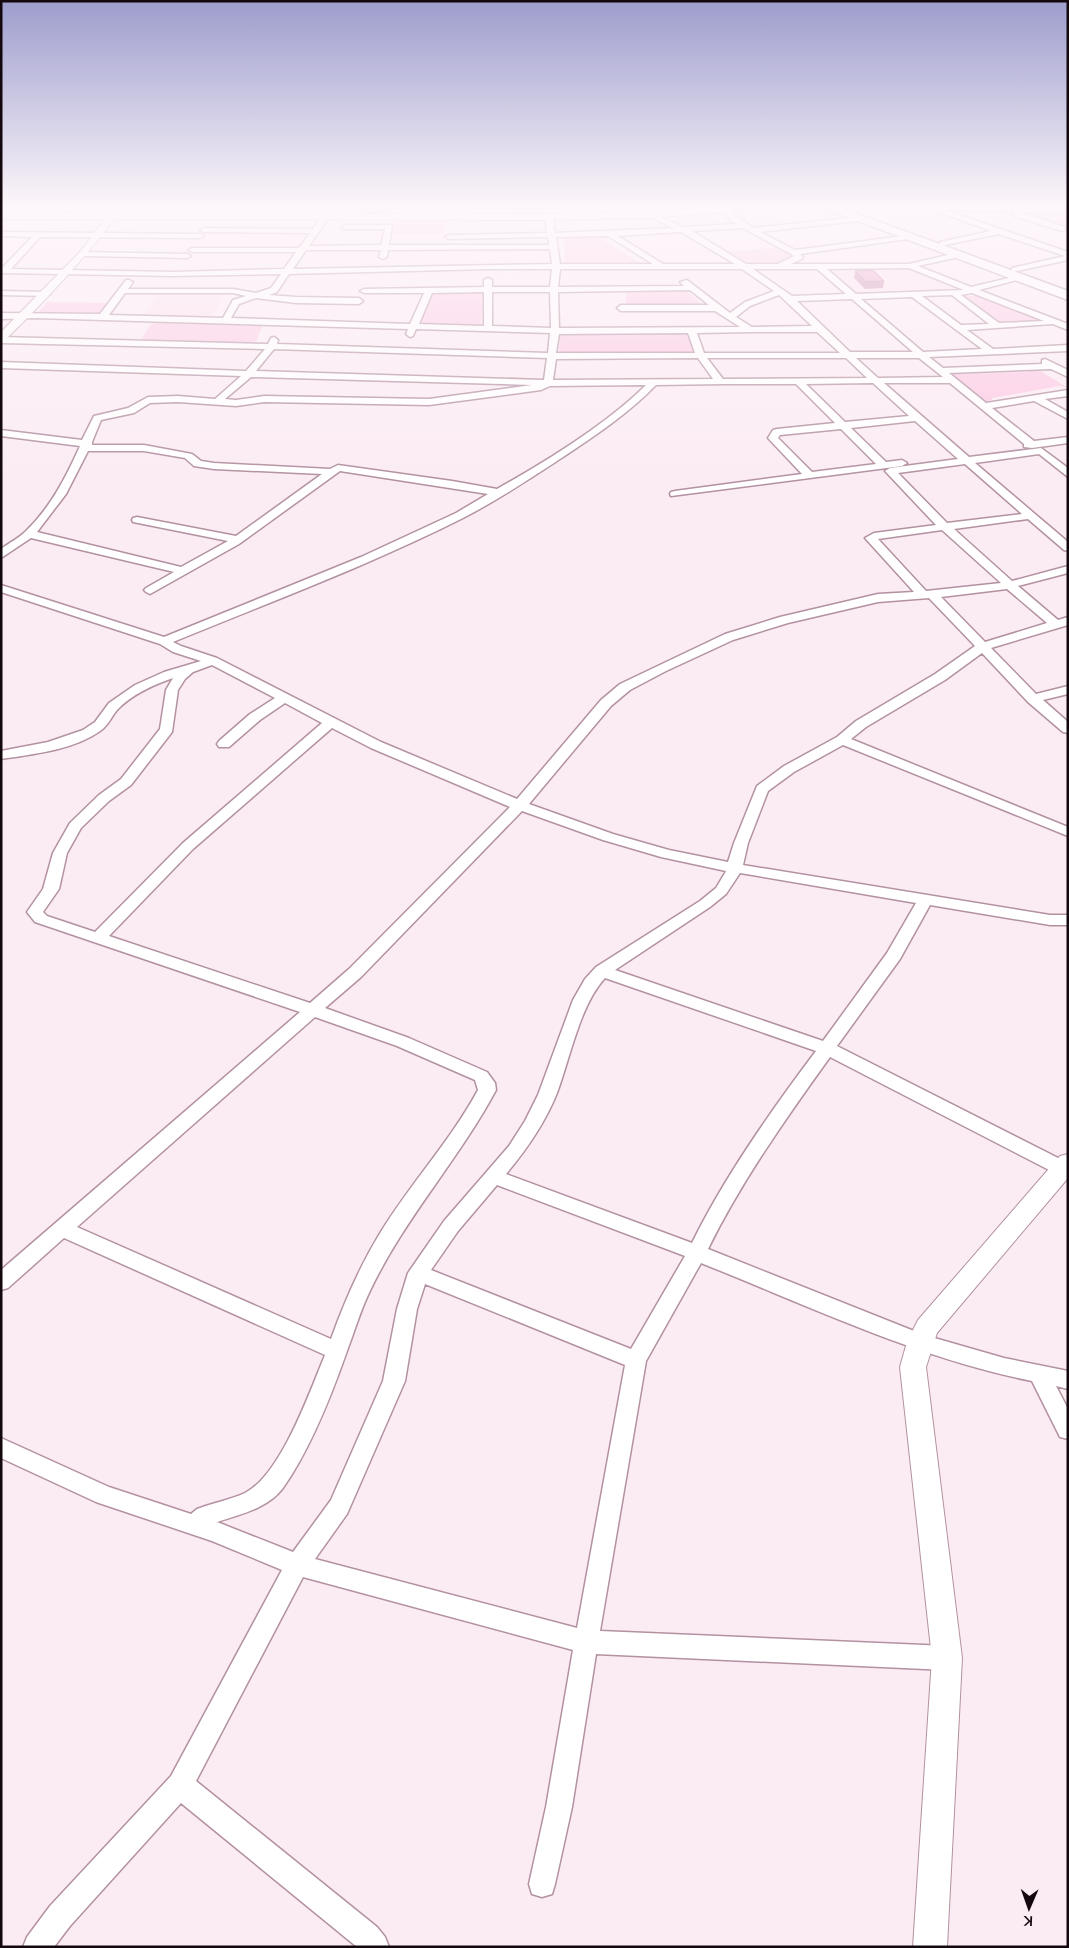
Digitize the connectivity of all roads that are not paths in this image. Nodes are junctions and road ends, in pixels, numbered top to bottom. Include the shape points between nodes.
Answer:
1 (43, 297) edge
2 (118, 297) edge
3 (254, 297) edge
4 (264, 297) edge
5 (362, 297) edge
6 (427, 297) edge
7 (488, 297) edge
8 (554, 297) edge
9 (619, 297) edge
10 (704, 297) edge
11 (765, 297) edge
12 (787, 297) edge
13 (835, 297) edge
14 (855, 297) edge
15 (918, 297) edge
16 (959, 297) edge
17 (992, 297) edge
18 (790, 299) junction
19 (717, 308) junction
20 (353, 313) junction
21 (1, 316) edge
22 (23, 316) junction
23 (732, 316) junction
24 (102, 318) junction
25 (623, 319) junction
26 (225, 322) junction
27 (1057, 323) junction
28 (282, 324) junction
29 (997, 326) junction
30 (414, 327) junction
31 (1068, 327) edge
32 (958, 328) junction
33 (488, 329) junction
34 (819, 329) junction
35 (752, 330) junction
36 (555, 331) junction
37 (692, 331) junction
38 (139, 333) junction
39 (1, 339) edge
40 (271, 347) junction
41 (1068, 348) edge
42 (1023, 350) junction
43 (400, 351) junction
44 (991, 352) junction
45 (848, 354) junction
46 (700, 355) junction
47 (921, 355) junction
48 (553, 356) junction
49 (111, 362) junction
50 (1, 365) edge
51 (449, 366) junction
52 (1053, 366) junction
53 (942, 371) junction
54 (249, 374) junction
55 (1068, 374) edge
56 (952, 380) junction
57 (654, 382) junction
58 (877, 382) junction
59 (548, 383) junction
60 (721, 383) junction
61 (800, 383) junction
62 (1068, 393) edge
63 (1035, 398) junction
64 (218, 401) junction
65 (985, 406) junction
66 (1068, 416) edge
67 (917, 418) junction
68 (844, 426) junction
69 (6, 434) edge
70 (1068, 440) edge
71 (1, 443) edge
72 (86, 446) junction
73 (1068, 447) edge
74 (1036, 448) junction
75 (963, 458) junction
76 (883, 465) junction
77 (328, 474) junction
78 (1068, 474) edge
79 (809, 475) junction
80 (499, 493) junction
81 (675, 494) dead end
82 (1028, 516) junction
83 (137, 520) dead end
84 (945, 526) junction
85 (29, 534) junction
86 (237, 540) junction
87 (1068, 548) edge
88 (1, 555) edge
89 (1068, 569) edge
90 (181, 570) junction
91 (1010, 585) junction
92 (1, 588) edge
93 (150, 590) dead end
94 (927, 594) junction
95 (1062, 623) edge
96 (164, 641) junction
97 (982, 647) junction
98 (212, 661) junction
99 (189, 670) junction
100 (1068, 690) edge
101 (284, 698) junction
102 (1033, 699) junction
103 (331, 722) junction
104 (1068, 729) edge
105 (842, 740) junction
106 (224, 744) dead end
107 (5, 755) edge
108 (1, 766) edge
109 (519, 805) junction
110 (1068, 832) edge
111 (735, 868) junction
112 (926, 899) junction
113 (1068, 920) edge
114 (98, 938) junction
115 (602, 971) junction
116 (313, 1010) junction
117 (826, 1048) junction
118 (1065, 1165) edge
119 (493, 1176) junction
120 (62, 1229) junction
121 (697, 1253) junction
122 (418, 1273) junction
123 (1, 1282) edge
124 (920, 1342) junction
125 (337, 1351) junction
126 (636, 1360) junction
127 (1039, 1375) junction
128 (1068, 1380) edge
129 (1068, 1430) edge
130 (1, 1448) edge
131 (195, 1525) junction
132 (297, 1565) junction
133 (586, 1642) junction
134 (947, 1658) junction
135 (180, 1785) junction
136 (542, 1884) dead end
137 (37, 1947) edge
138 (375, 1947) edge
139 (930, 1947) edge

1 - 22 street
2 - 24 street
3 - 26 street via 236,302
4 - 20 street
5 - 20 street
6 - 30 street
7 - 33 street
8 - 36 street
9 - 25 street
10 - 19 street
11 - 23 street via 736,310
12 - 18 street
13 - 18 street
14 - 47 street
15 - 32 street
16 - 29 street
17 - 27 street
18 - 34 street
19 - 23 street
19 - 25 street
20 - 28 street
20 - 30 street
21 - 22 street
22 - 24 street
22 - 39 street
23 - 35 street
24 - 38 street
25 - 36 street
25 - 37 street
26 - 28 street
26 - 38 street
27 - 29 street
27 - 31 street
28 - 40 street
29 - 32 street
30 - 33 street
30 - 43 street
32 - 44 street
33 - 36 street
34 - 35 street
34 - 45 street
35 - 37 street
36 - 48 street
37 - 46 street
38 - 39 street
38 - 40 street
38 - 49 street
40 - 43 street
40 - 54 street
41 - 42 street
42 - 44 street
42 - 52 street
43 - 51 street
44 - 47 street
45 - 46 street
45 - 47 street
45 - 58 street
46 - 48 street
46 - 60 street
47 - 53 street
48 - 51 street
48 - 59 street
49 - 50 street
49 - 54 street
51 - 54 street
51 - 59 street
52 - 53 street
52 - 55 street
53 - 56 street
54 - 64 street
56 - 58 street
56 - 65 street
57 - 59 street
57 - 60 street
57 - 80 street via 614,418
58 - 61 street
58 - 67 street
59 - 64 street via 540,387 429,402
60 - 61 street
61 - 68 street
62 - 63 street
63 - 65 street
63 - 66 street
64 - 72 street via 148,400 131,411 97,418
65 - 74 street
67 - 68 street
67 - 75 street
68 - 76 street
68 - 79 street via 777,432 773,438
69 - 71 street
69 - 72 street
70 - 74 street
72 - 77 street via 144,448 188,456 198,464 214,466 327,471
72 - 85 street via 65,489
73 - 74 street
74 - 75 street
74 - 78 street
75 - 76 street
75 - 82 street
75 - 84 street via 890,471
76 - 79 street
77 - 80 street via 338,468
77 - 86 street
79 - 81 street
80 - 96 street via 366,559
82 - 84 street
82 - 87 street
83 - 86 street
84 - 91 street
84 - 94 street via 871,538
85 - 88 street
85 - 90 street
86 - 90 street
89 - 91 street
90 - 93 street
91 - 94 street
91 - 95 street
92 - 96 street
94 - 97 street
94 - 109 street via 878,598 768,624 729,637 640,678 606,703
95 - 97 street
96 - 98 street
97 - 102 street
97 - 105 street via 940,677 861,724
98 - 99 street
98 - 101 street
99 - 107 street via 150,681 127,695 97,726 71,739
99 - 114 street via 172,690 167,729 126,782 75,826 60,853 51,889 35,912 41,919
100 - 102 street
101 - 103 street
101 - 106 street via 255,717
102 - 104 street
103 - 109 street via 376,745
103 - 114 street via 188,846
105 - 110 street
105 - 111 street via 789,769 762,789
107 - 108 street
109 - 111 street via 666,854
109 - 116 street via 355,973
111 - 112 street
111 - 115 street via 721,891
112 - 113 street via 1050,920
112 - 117 street via 894,955
114 - 116 street
115 - 117 street
115 - 119 street via 581,1000 547,1095 532,1124
116 - 120 street
116 - 125 street via 402,1042 481,1076 487,1090 386,1240 356,1296
117 - 118 street
117 - 121 street via 719,1209
118 - 124 street via 927,1327
119 - 121 street
119 - 122 street via 451,1226
120 - 123 street
120 - 125 street
121 - 124 street
121 - 126 street
122 - 126 street
122 - 132 street via 394,1382 339,1508
124 - 127 street via 1004,1368
124 - 134 street via 913,1367
125 - 131 street via 304,1431 274,1482 253,1500 205,1516
126 - 133 street
127 - 128 street
127 - 129 street
130 - 131 street via 104,1495
131 - 132 street
132 - 133 street
132 - 135 street
133 - 134 street
133 - 136 street via 560,1807
134 - 139 street
135 - 137 street via 60,1916
135 - 138 street via 368,1937

